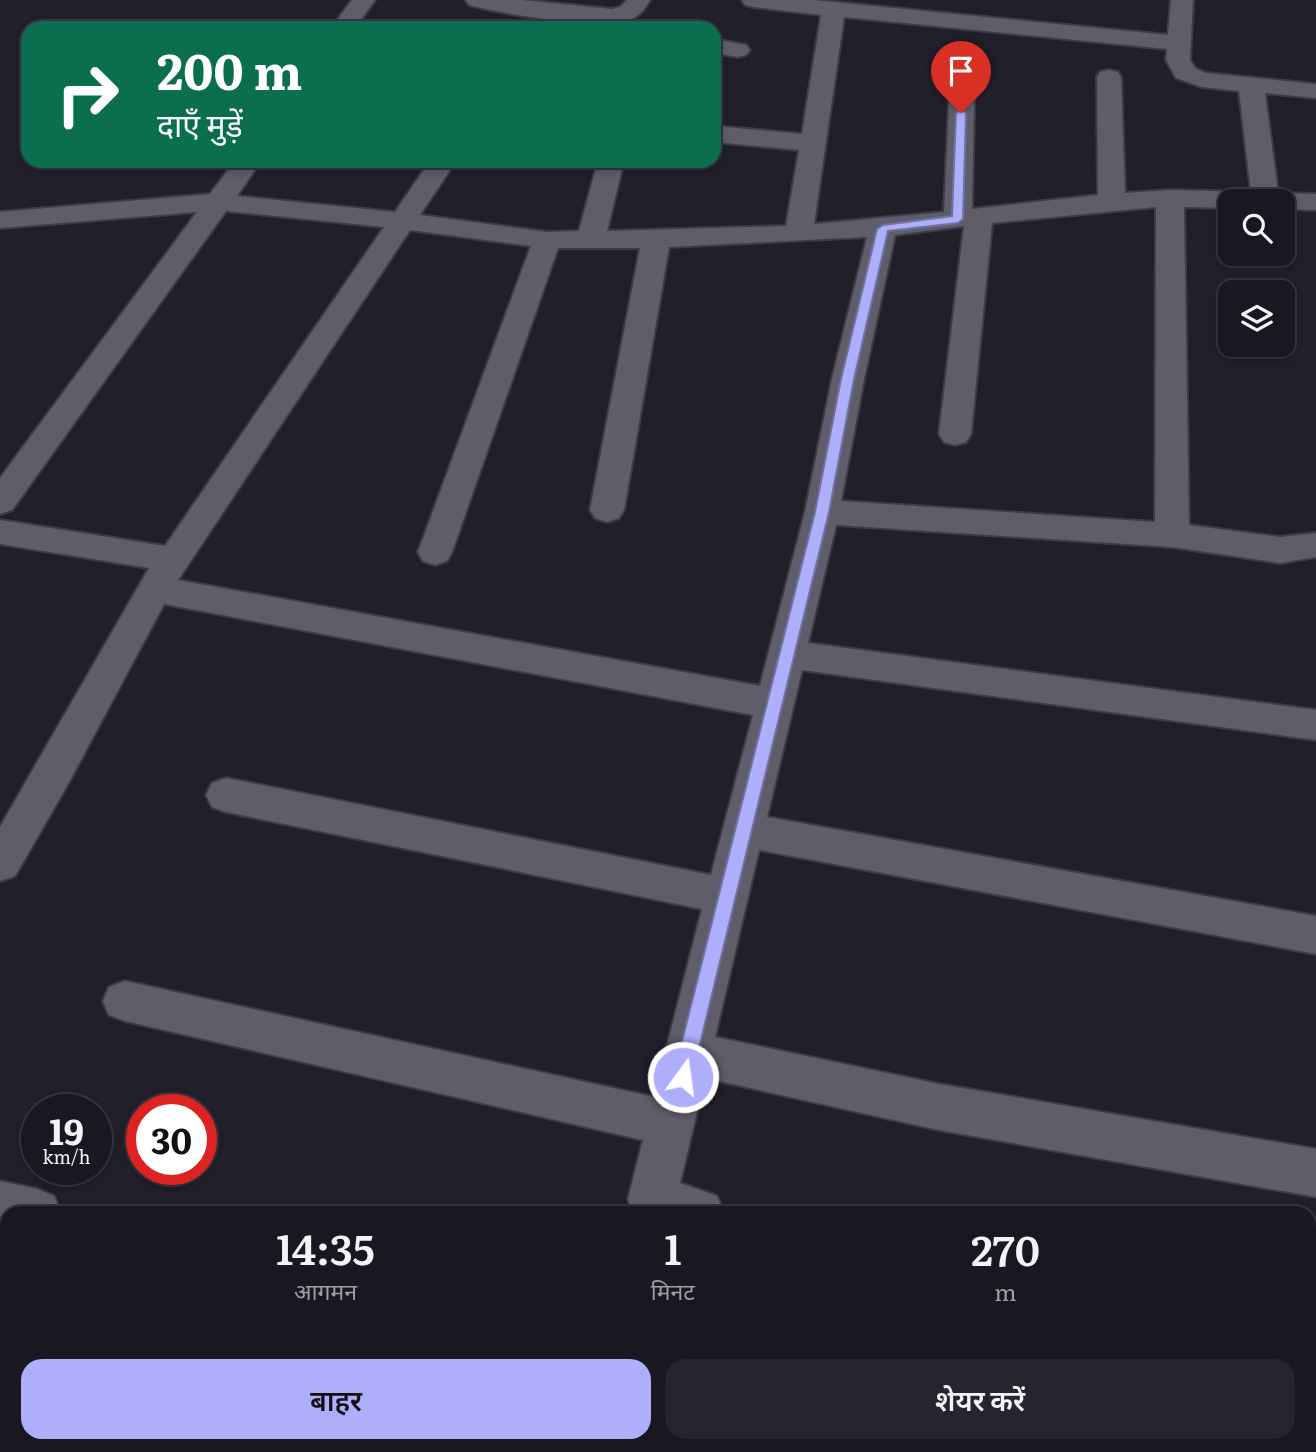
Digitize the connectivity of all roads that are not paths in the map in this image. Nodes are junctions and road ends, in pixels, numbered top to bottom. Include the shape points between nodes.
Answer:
1 (364, 0) edge
2 (639, 0) edge
3 (753, 0) edge
4 (1182, 0) edge
5 (493, 1) edge
6 (782, 2) edge
7 (834, 9) junction
8 (903, 9) edge
9 (540, 18) edge
10 (349, 21) edge
11 (1179, 43) junction
12 (963, 60) dead end
13 (1109, 77) dead end
14 (1251, 85) junction
15 (1316, 91) edge
16 (721, 135) edge
17 (813, 143) junction
18 (243, 168) edge
19 (438, 168) edge
20 (609, 168) edge
21 (1264, 189) edge
22 (1170, 198) junction
23 (1218, 200) edge
24 (218, 202) junction
25 (1295, 202) edge
26 (1316, 202) edge
27 (1112, 203) junction
28 (968, 218) junction
29 (0, 220) edge
30 (403, 220) junction
31 (883, 229) junction
32 (799, 234) junction
33 (656, 239) junction
34 (547, 240) junction
35 (591, 240) junction
36 (955, 435) dead end
37 (0, 502) edge
38 (607, 510) dead end
39 (822, 512) junction
40 (0, 531) edge
41 (1172, 535) junction
42 (1316, 545) edge
43 (435, 552) dead end
44 (175, 559) junction
45 (154, 589) junction
46 (787, 654) junction
47 (775, 704) junction
48 (1316, 725) edge
49 (226, 795) dead end
50 (744, 830) junction
51 (0, 863) edge
52 (727, 896) junction
53 (1316, 935) edge
54 (125, 1001) dead end
55 (688, 1053) junction
56 (671, 1124) junction
57 (1316, 1173) edge
58 (650, 1206) edge

1 - 10 street
2 - 9 street via 623,14
3 - 6 street
4 - 11 street
5 - 9 street
6 - 7 street
7 - 8 street
7 - 17 street
8 - 11 street
11 - 14 street via 1178,60 1185,73 1202,80
12 - 28 street
13 - 27 street
14 - 15 street
14 - 21 street
16 - 17 street
17 - 32 street
18 - 24 street
19 - 30 street
20 - 35 street
22 - 23 street
22 - 27 street
22 - 41 street
24 - 29 street
24 - 30 street
24 - 37 street
25 - 26 street
27 - 28 street
28 - 31 street
28 - 36 street
30 - 34 street
30 - 44 street
31 - 32 street
31 - 39 street
32 - 33 street
33 - 35 street
33 - 38 street
34 - 35 street
34 - 43 street
39 - 41 street
39 - 46 street
40 - 44 street
41 - 42 street via 1280,550
44 - 45 street
45 - 47 street
45 - 51 street
46 - 47 street
46 - 48 street
47 - 50 street
49 - 52 street
50 - 52 street
50 - 53 street
52 - 55 street
54 - 56 street
55 - 56 street
55 - 57 street via 939,1107
56 - 58 street

